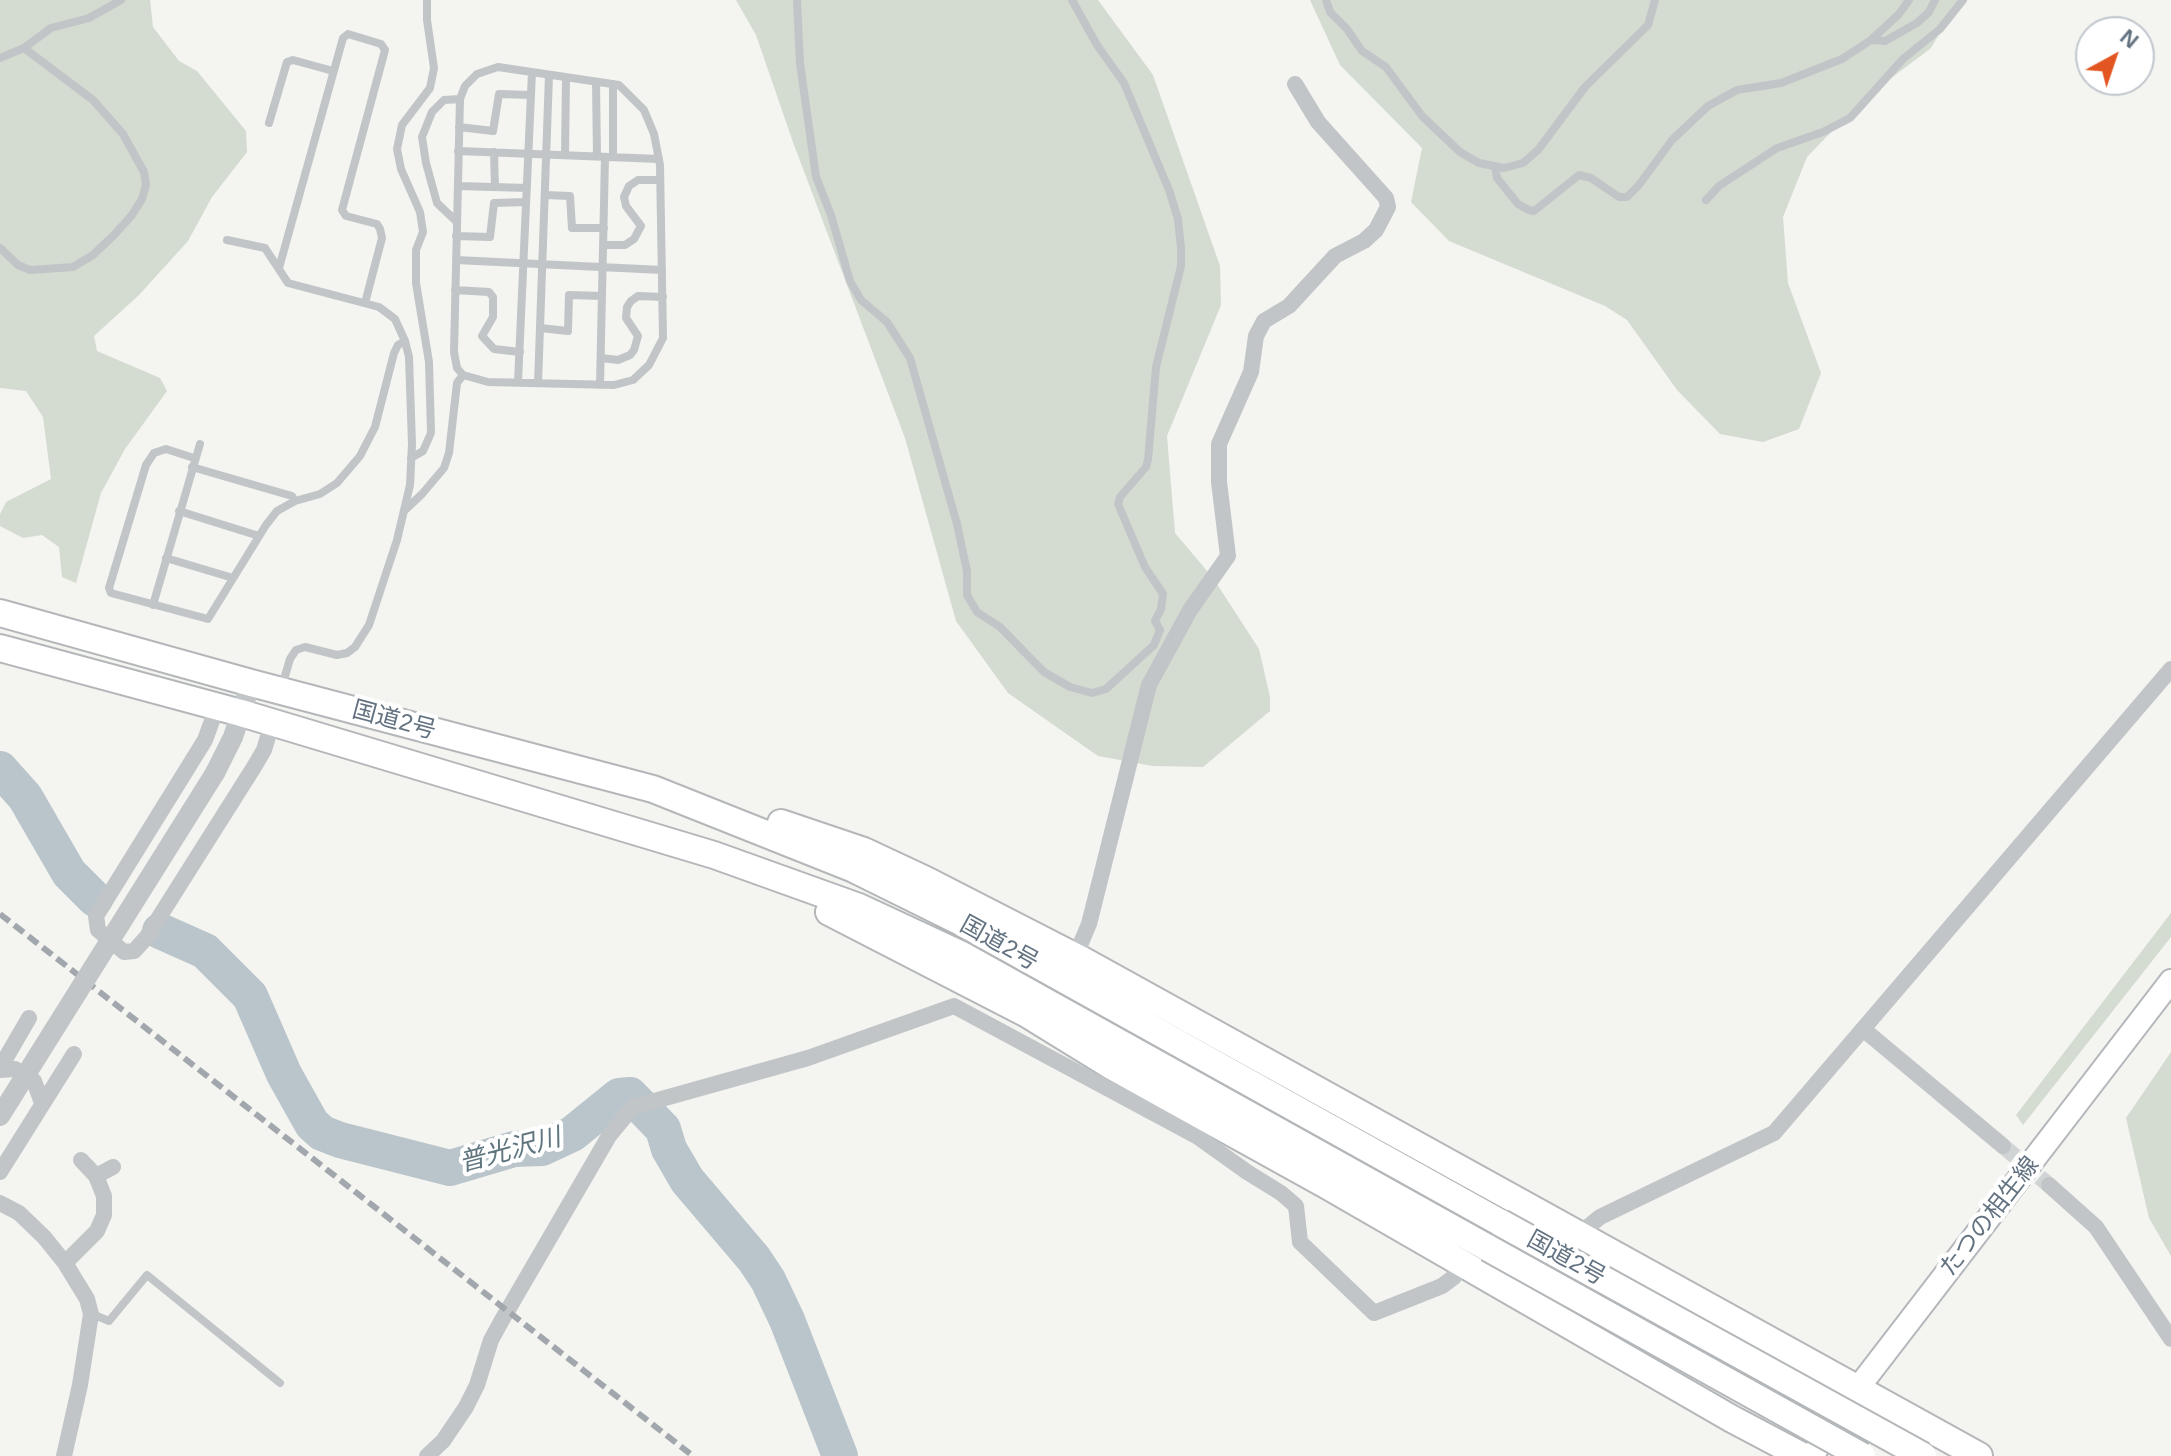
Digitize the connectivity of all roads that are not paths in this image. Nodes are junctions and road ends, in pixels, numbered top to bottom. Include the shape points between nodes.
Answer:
1 (121, 0) edge
2 (427, 0) edge
3 (797, 0) edge
4 (1072, 0) edge
5 (1326, 0) edge
6 (1655, 0) edge
7 (1909, 0) edge
8 (1935, 0) edge
9 (1963, 0) edge
10 (1871, 40) junction
11 (24, 48) junction
12 (0, 58) edge
13 (333, 71) junction
14 (532, 72) junction
15 (549, 75) junction
16 (566, 77) junction
17 (596, 82) junction
18 (613, 84) junction
19 (1295, 84) dead end
20 (531, 95) junction
21 (460, 99) junction
22 (269, 123) dead end
23 (459, 127) junction
24 (458, 151) junction
25 (494, 152) junction
26 (528, 154) junction
27 (546, 154) junction
28 (565, 155) junction
29 (605, 157) junction
30 (659, 159) junction
31 (1495, 166) junction
32 (660, 180) junction
33 (458, 186) junction
34 (495, 187) junction
35 (527, 188) junction
36 (545, 195) junction
37 (1706, 200) dead end
38 (526, 202) junction
39 (457, 222) junction
40 (604, 228) junction
41 (456, 236) junction
42 (227, 240) dead end
43 (603, 245) junction
44 (0, 248) edge
45 (456, 260) junction
46 (523, 263) junction
47 (542, 264) junction
48 (603, 267) junction
49 (279, 268) junction
50 (662, 270) junction
51 (455, 290) junction
52 (602, 296) junction
53 (663, 297) junction
54 (365, 303) junction
55 (540, 328) junction
56 (405, 341) junction
57 (520, 352) junction
58 (601, 358) junction
59 (463, 375) junction
60 (518, 382) junction
61 (538, 383) junction
62 (600, 385) junction
63 (200, 444) dead end
64 (411, 458) junction
65 (193, 462) junction
66 (295, 501) junction
67 (405, 510) junction
68 (179, 511) junction
69 (259, 536) junction
70 (166, 558) junction
71 (233, 578) junction
72 (153, 605) junction
73 (0, 613) edge
74 (0, 648) edge
75 (2171, 669) edge
76 (251, 683) junction
77 (280, 691) junction
78 (229, 710) junction
79 (272, 723) junction
80 (653, 789) junction
81 (714, 855) junction
82 (1075, 957) junction
83 (2171, 981) edge
84 (29, 1018) dead end
85 (1863, 1029) junction
86 (74, 1054) dead end
87 (0, 1069) edge
88 (1132, 1090) junction
89 (42, 1103) junction
90 (0, 1116) edge
91 (2003, 1146) tunnel mouth
92 (81, 1160) dead end
93 (113, 1167) dead end
94 (0, 1172) edge
95 (96, 1176) junction
96 (2049, 1185) tunnel mouth
97 (0, 1203) edge
98 (1583, 1236) junction
99 (1462, 1262) junction
100 (65, 1263) junction
101 (91, 1314) junction
102 (2171, 1339) edge
103 (280, 1383) dead end
104 (1858, 1388) junction
105 (64, 1456) edge
106 (427, 1456) edge
107 (1802, 1456) edge
108 (1812, 1456) edge
109 (1862, 1456) edge
110 (1923, 1456) edge
111 (1979, 1456) edge

1 - 11 lane via 89,18 51,28
2 - 64 lane via 434,68 430,88 402,125 397,149 420,212 423,232 416,250 416,283 429,362 431,433 423,451
3 - 4 lane via 816,177 850,281 910,358 957,524 967,595 977,612 1000,627 1044,672 1092,693 1106,689 1154,645 1160,630 1155,621 1163,594 1135,548 1118,504 1148,460 1156,367 1181,248 1169,190 1124,83
5 - 31 lane via 1362,51 1386,67 1422,116 1460,152
6 - 31 lane via 1648,25 1585,87 1538,150 1523,163
7 - 10 lane
8 - 10 lane via 1917,23 1885,41
9 - 37 lane via 1850,118 1777,148
10 - 31 lane via 1799,77 1737,90 1708,106 1672,140 1627,197 1579,175 1529,210 1497,178
11 - 12 lane
11 - 44 lane via 93,100 123,134 146,185 132,215 93,255 73,267 30,270
13 - 22 lane via 287,62
13 - 49 lane
13 - 54 lane via 348,34 385,50 342,210 380,229
14 - 15 lane
14 - 20 lane
14 - 21 lane via 498,67 477,74
15 - 16 lane
15 - 27 lane
16 - 17 lane
16 - 28 lane
17 - 18 lane
17 - 29 lane
18 - 29 lane
18 - 30 lane via 644,110
19 - 82 street via 1318,122 1386,198 1388,207 1376,230 1335,256 1289,306 1264,321 1256,336 1251,372 1219,444 1228,556 1190,610 1149,685 1093,910
20 - 23 lane via 499,94 493,131
20 - 26 lane
21 - 23 lane
21 - 39 lane via 444,100 432,112 422,137 437,203
23 - 24 lane
24 - 25 lane
24 - 33 lane
25 - 26 lane
25 - 34 lane
26 - 27 lane
26 - 35 lane
27 - 28 lane
27 - 36 lane
28 - 29 lane
29 - 30 lane
29 - 40 lane
30 - 32 lane
32 - 43 lane via 638,180 629,186 624,197 641,226 639,233 625,245
32 - 50 lane
33 - 34 lane
33 - 39 lane
34 - 35 lane
35 - 38 lane
36 - 40 lane via 570,196 572,228
36 - 47 lane
38 - 41 lane via 494,203 490,237
38 - 46 lane
39 - 41 lane
40 - 43 lane
41 - 45 lane
42 - 49 lane via 265,248
43 - 48 lane
45 - 46 lane
45 - 51 lane
46 - 47 lane
46 - 57 lane
47 - 48 lane
47 - 55 lane
48 - 50 lane
48 - 52 lane
49 - 54 lane via 288,283
50 - 53 lane
51 - 57 lane via 489,292 493,317 482,336 494,349
51 - 59 lane via 454,352
52 - 55 lane via 569,295 568,331
52 - 58 lane
53 - 58 lane via 638,296 631,301 626,318 638,336 634,350 618,360
53 - 62 lane via 663,338 649,365 633,380
54 - 56 lane via 395,319
55 - 61 lane
56 - 64 lane
56 - 66 lane via 394,353 375,427 360,456 337,483
57 - 60 lane
58 - 62 lane
59 - 60 lane
59 - 67 lane via 457,383 444,468
60 - 61 lane
61 - 62 lane
63 - 65 lane
64 - 67 lane
65 - 66 lane
65 - 68 lane
65 - 72 lane via 166,449 154,453 146,465 109,588
66 - 69 lane via 277,511
67 - 77 lane via 362,638 337,655 305,647 296,650
68 - 69 lane
68 - 70 lane
69 - 71 lane
70 - 71 lane
70 - 72 lane
71 - 72 lane via 208,619
73 - 76 highway, 国道2号
74 - 78 highway, 国道2号
75 - 85 street
76 - 77 highway, 国道2号
76 - 78 street
77 - 80 highway, 国道2号
78 - 79 highway, 国道2号
78 - 79 street via 96,916 98,930 124,952 134,951 146,938 264,750
78 - 90 street, bridge via 225,756
79 - 81 highway, 国道2号
80 - 82 highway via 864,851
80 - 110 highway, 国道2号, bridge via 854,869 944,914
81 - 88 highway via 1027,1014
81 - 109 highway, 国道2号, bridge via 859,907 962,955
82 - 98 highway
83 - 104 main road, たつの相生線
84 - 87 street
85 - 91 street
85 - 98 street via 1774,1133 1610,1212
86 - 89 street
87 - 89 street via 15,1069 34,1081
88 - 99 highway
88 - 99 street via 1296,1206 1300,1242 1374,1313 1442,1286
88 - 106 street via 954,1006 808,1058 637,1105 609,1136 502,1320 466,1407
89 - 94 street
92 - 95 street
93 - 95 street
95 - 100 street via 104,1215 97,1231
96 - 102 street via 2096,1227
97 - 100 street via 27,1221
98 - 104 highway
99 - 107 highway
100 - 101 street
101 - 103 lane via 109,1321 147,1275
101 - 105 street
104 - 108 main road, たつの相生線
104 - 111 highway

